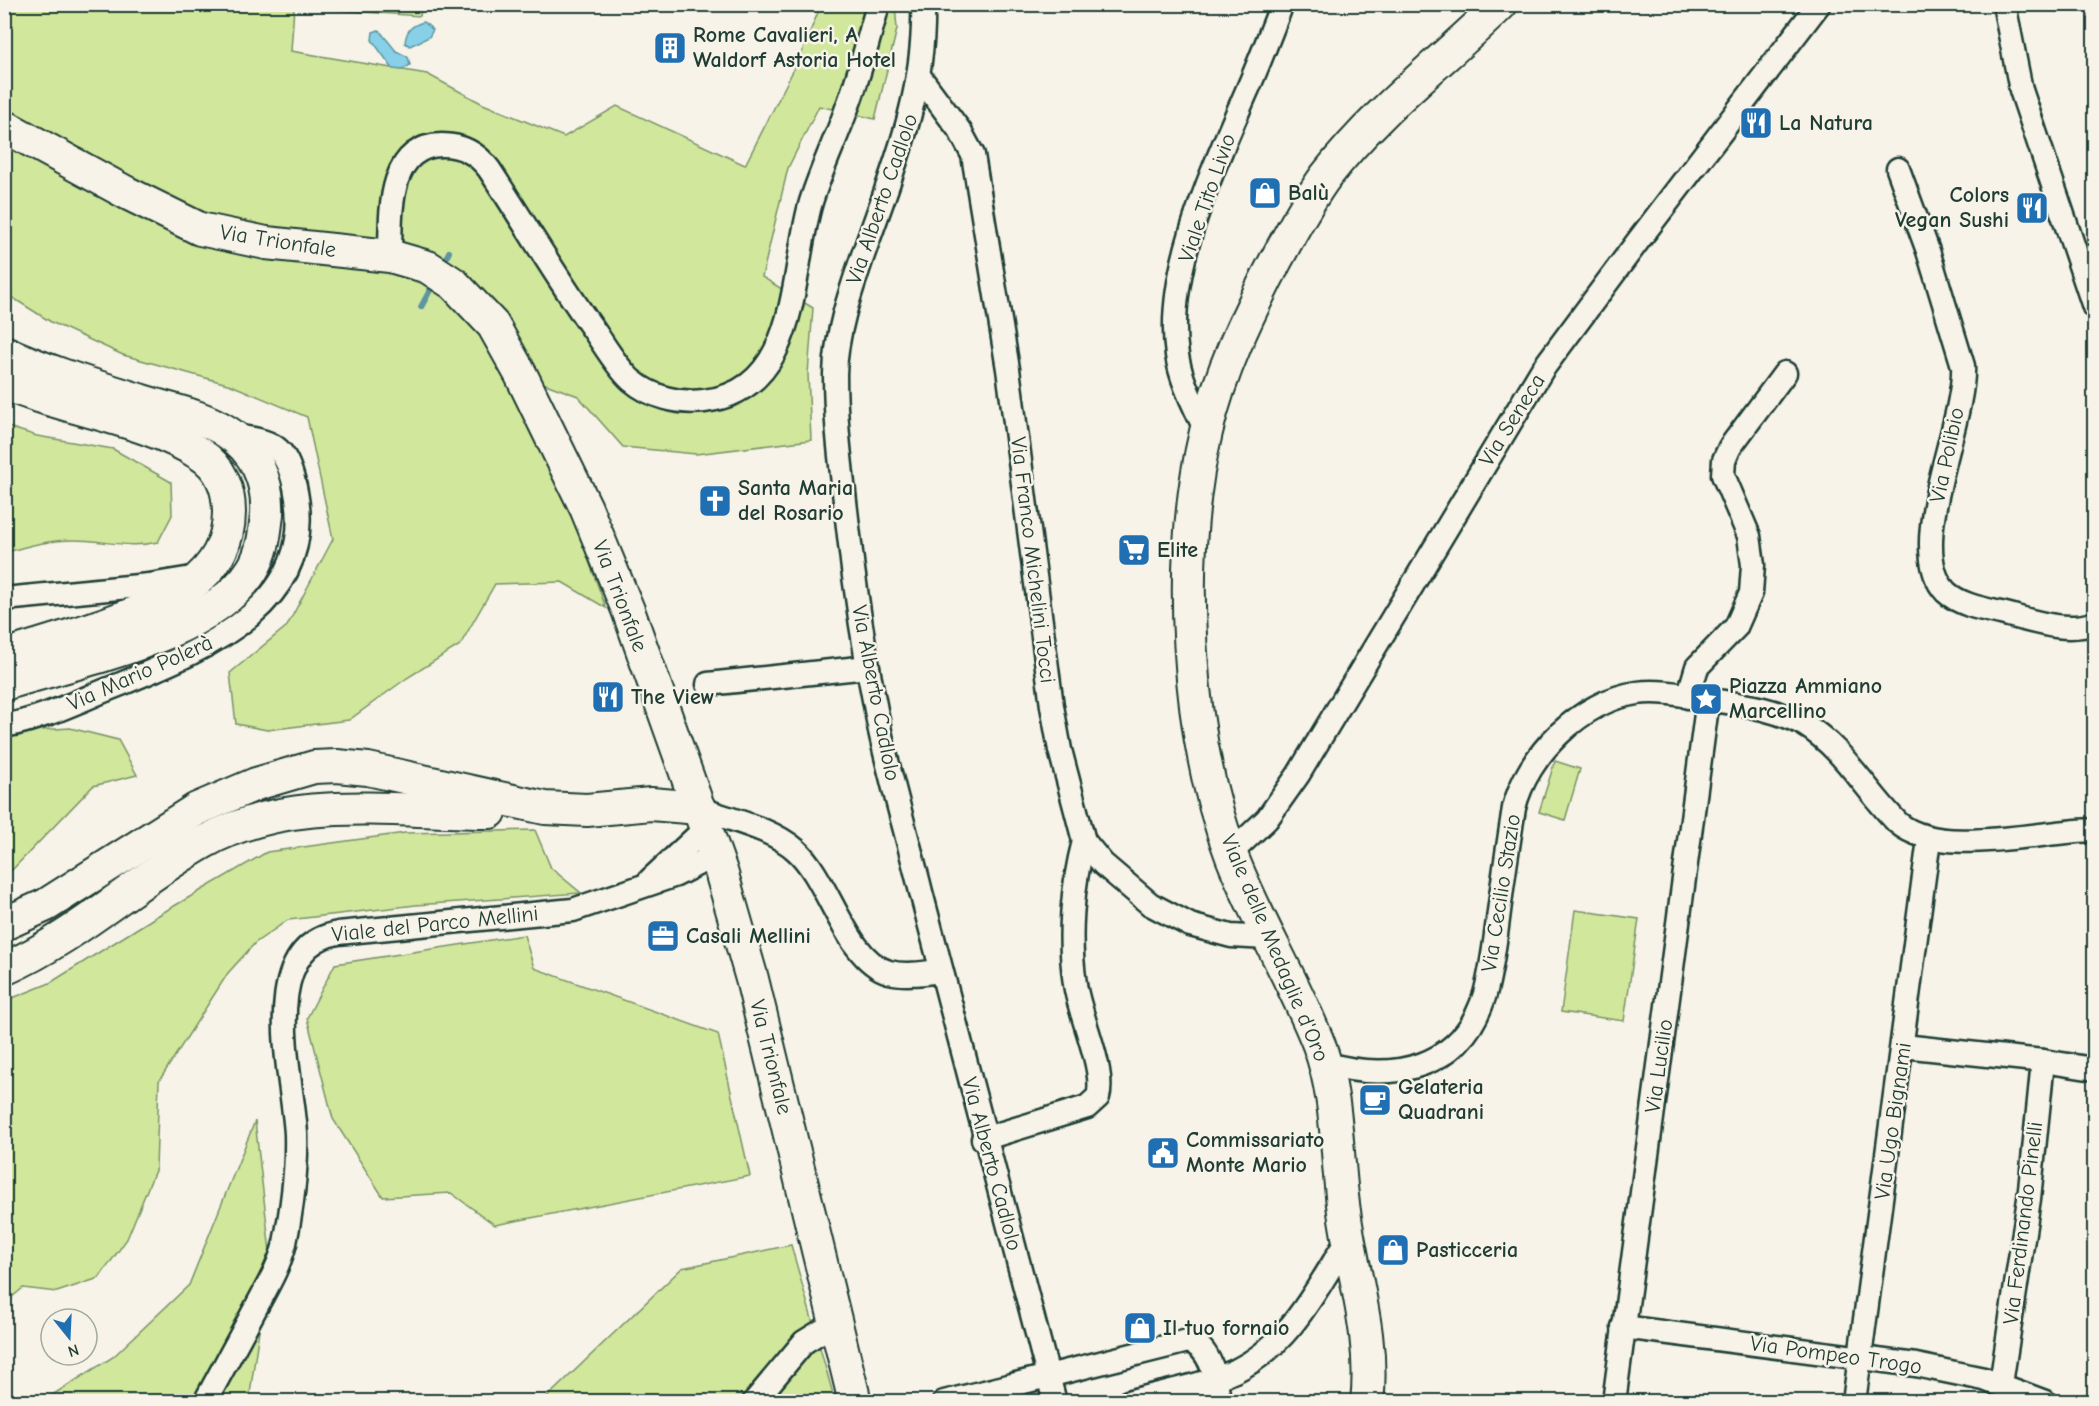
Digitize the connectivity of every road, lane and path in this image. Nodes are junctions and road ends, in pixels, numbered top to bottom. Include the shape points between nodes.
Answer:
1 (923, 4) edge
2 (1282, 4) edge
3 (1502, 4) edge
4 (1820, 4) edge
5 (2004, 4) edge
6 (876, 12) dead end
7 (920, 77) junction
8 (4, 126) edge
9 (1898, 169) dead end
10 (390, 256) junction
11 (2094, 307) edge
12 (4, 351) edge
13 (1785, 373) dead end
14 (4, 383) edge
15 (1206, 431) junction
16 (232, 436) junction
17 (203, 576) junction
18 (4, 599) edge
19 (2094, 623) edge
20 (4, 656) edge
21 (868, 667) junction
22 (5, 684) edge
23 (708, 684) dead end
24 (1690, 697) junction
25 (4, 726) edge
26 (544, 808) junction
27 (2094, 830) edge
28 (707, 831) junction
29 (1929, 839) junction
30 (1084, 841) junction
31 (1231, 853) junction
32 (4, 924) edge
33 (1268, 938) junction
34 (4, 969) edge
35 (940, 971) junction
36 (1903, 1046) junction
37 (2043, 1060) junction
38 (1324, 1063) junction
39 (2094, 1069) edge
40 (983, 1139) junction
41 (1348, 1239) junction
42 (835, 1323) junction
43 (1623, 1327) junction
44 (1860, 1356) junction
45 (1048, 1375) junction
46 (1214, 1379) junction
47 (2001, 1384) junction
48 (1368, 1392) edge
49 (205, 1401) edge
50 (754, 1401) edge
51 (855, 1401) edge
52 (944, 1401) edge
53 (1054, 1401) edge
54 (1128, 1401) edge
55 (1219, 1401) edge
56 (1614, 1401) edge
57 (1854, 1401) edge
58 (2045, 1401) edge

1 - 7 street, Via Alberto Cadlolo
2 - 15 street, Viale Tito Livio via 1216,162 1184,259 1176,316 1176,352 1183,379
3 - 15 main road, Viale delle Medaglie d'Oro via 1382,112 1314,194 1249,312
4 - 31 street, Via Seneca via 1548,362 1298,775 1264,823
5 - 11 street via 2021,90
6 - 10 street via 848,106 811,202 783,332 763,371 742,390 708,400 682,401 655,394 629,378 569,296 489,169 466,149 444,145 424,148 402,166 392,210
7 - 21 street, Via Alberto Cadlolo via 905,136 846,306 836,359 838,443
7 - 30 street, Via Franco Michelini Tocci via 973,155 1008,369 1052,706
8 - 10 main road, Via Trionfale via 200,229 266,243
9 - 19 street, Via Polibio via 1963,366 1934,519 1931,555 1936,577 1952,596 1972,606 2064,627
10 - 28 main road, Via Trionfale via 446,276 502,339 586,508 628,610
12 - 16 main road via 71,378 193,416
13 - 24 street via 1724,460 1726,486 1749,536 1752,583 1739,622 1697,667
14 - 17 main road via 173,440 213,464 228,496 228,527 218,557
15 - 31 main road, Viale delle Medaglie d'Oro via 1190,552 1192,646 1204,749
16 - 22 main road via 248,450 260,469 267,500 261,553 240,585 203,616 173,630
16 - 25 street, Via Mario Polerà via 263,439 277,446 288,462 295,485 299,526 296,546 290,564 270,595 238,626 200,650 40,716
17 - 18 street via 161,584
17 - 20 main road via 180,594 152,608
21 - 23 street
21 - 35 street, Via Alberto Cadlolo via 881,736
24 - 29 street via 1778,713 1814,732 1835,748 1898,823
24 - 38 street, Via Cecilio Stazio via 1638,693 1607,702 1560,734 1529,769 1514,808 1487,986 1477,1015 1460,1040 1434,1059 1395,1071 1362,1071
24 - 43 street, Via Lucilio via 1705,731
26 - 28 main road via 587,810 651,804
26 - 32 main road via 368,769 314,767 256,784 197,809 46,905
26 - 34 main road via 488,812 340,808 302,811 253,822 205,842 64,937
27 - 29 street via 1968,840
28 - 35 street via 762,832 797,851 860,949 880,968 897,974
28 - 42 main road, Via Trionfale via 752,979
28 - 49 street, Viale del Parco Mellini via 646,884 602,902 573,909 338,933 322,936 306,946 288,984 284,1012 296,1151 285,1240 273,1274
29 - 36 street, Via Ugo Bignami
30 - 33 street, Via Franco Michelini Tocci via 1122,882 1171,916 1206,931
30 - 40 street via 1074,902 1073,972 1100,1080 1098,1097 1087,1107
31 - 33 main road, Viale delle Medaglie d'Oro
33 - 38 main road, Viale delle Medaglie d'Oro
35 - 40 street, Via Alberto Cadlolo
36 - 37 street
36 - 44 street, Via Ugo Bignami
37 - 39 street
37 - 47 street, Via Ferdinando Pinelli via 2029,1199
38 - 41 main road, Viale delle Medaglie d'Oro via 1335,1115
40 - 45 street, Via Alberto Cadlolo
41 - 46 street via 1280,1339 1244,1366
41 - 48 main road, Viale delle Medaglie d'Oro via 1368,1347
42 - 50 street via 804,1342
42 - 51 main road, Via Trionfale
43 - 44 street, Via Pompeo Trogo
43 - 56 street, Via Lucilio
44 - 47 street, Via Pompeo Trogo
44 - 57 street, Via Ugo Bignami
45 - 46 street via 1188,1341 1202,1348
45 - 52 street
45 - 53 street, Via Alberto Cadlolo
46 - 54 street
46 - 55 street
47 - 58 street, Via Pompeo Trogo

